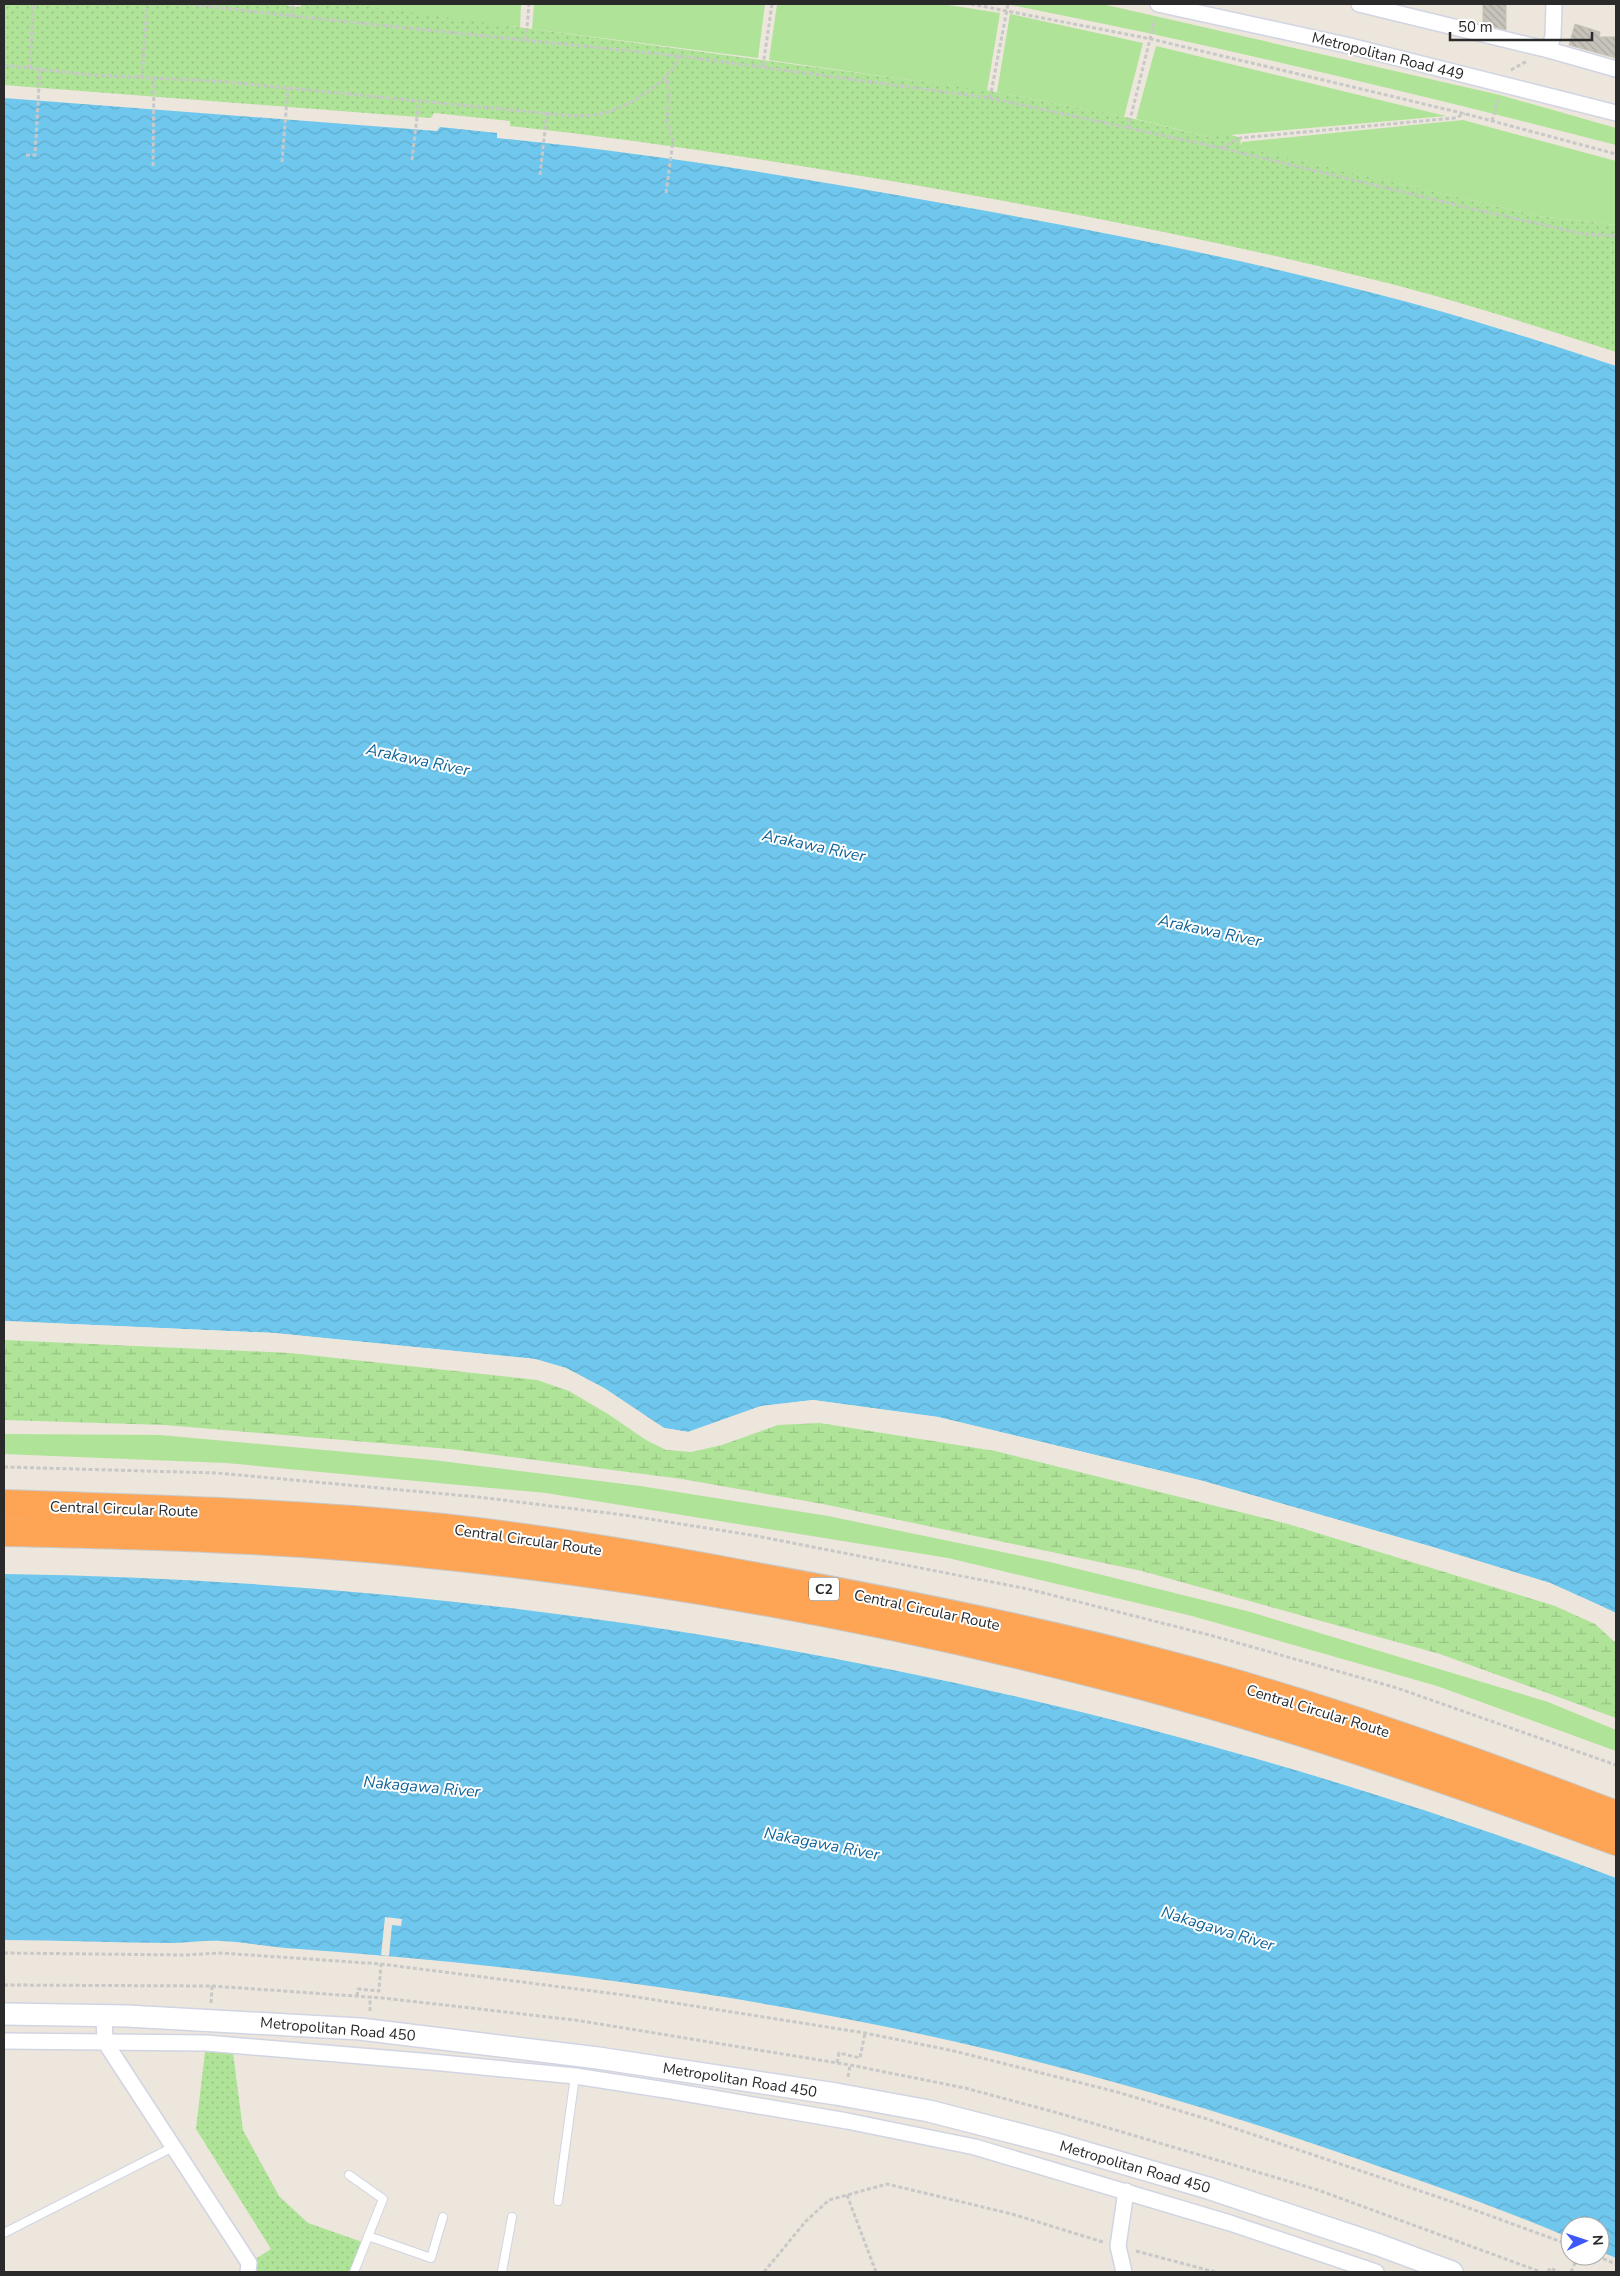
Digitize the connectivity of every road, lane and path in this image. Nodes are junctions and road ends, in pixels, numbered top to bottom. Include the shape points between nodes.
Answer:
1 (33, 4) edge
2 (147, 4) edge
3 (189, 4) edge
4 (293, 4) edge
5 (529, 4) edge
6 (772, 4) edge
7 (971, 4) edge
8 (1008, 4) edge
9 (1359, 4) edge
10 (1554, 4) edge
11 (1006, 9) junction
12 (1157, 10) edge
13 (1409, 10) edge
14 (292, 16) junction
15 (526, 39) junction
16 (1151, 39) junction
17 (1550, 50) junction
18 (679, 56) junction
19 (4, 65) edge
20 (763, 66) junction
21 (30, 68) junction
22 (40, 69) junction
23 (1616, 69) edge
24 (667, 77) junction
25 (142, 78) junction
26 (154, 78) junction
27 (288, 87) junction
28 (1500, 95) dead end
29 (990, 98) junction
30 (418, 100) junction
31 (547, 112) junction
32 (1616, 113) edge
33 (1466, 114) junction
34 (1492, 121) junction
35 (1128, 128) junction
36 (1221, 148) junction
37 (1616, 154) edge
38 (26, 155) dead end
39 (412, 160) dead end
40 (282, 162) dead end
41 (153, 166) dead end
42 (540, 175) dead end
43 (666, 193) dead end
44 (1616, 236) edge
45 (4, 1504) edge
46 (4, 1532) edge
47 (1616, 1815) edge
48 (1616, 1841) edge
49 (4, 1953) edge
50 (381, 1964) junction
51 (357, 1996) dead end
52 (4, 2014) edge
53 (104, 2016) junction
54 (865, 2033) junction
55 (4, 2041) edge
56 (105, 2042) junction
57 (837, 2063) dead end
58 (575, 2076) junction
59 (929, 2111) junction
60 (931, 2137) junction
61 (173, 2147) junction
62 (349, 2175) dead end
63 (1126, 2191) junction
64 (847, 2195) junction
65 (558, 2201) dead end
66 (443, 2217) dead end
67 (512, 2218) dead end
68 (4, 2233) edge
69 (368, 2236) junction
70 (1560, 2241) edge
71 (1118, 2246) junction
72 (248, 2272) edge
73 (354, 2272) edge
74 (502, 2272) edge
75 (764, 2272) edge
76 (876, 2272) edge
77 (1124, 2272) edge
78 (1214, 2272) edge
79 (1376, 2272) edge
80 (1452, 2272) edge
81 (1548, 2272) edge
82 (1559, 2272) edge

1 - 21 path
2 - 25 path
3 - 14 path
4 - 14 path
5 - 15 path
6 - 20 path
7 - 11 path
8 - 11 path
9 - 13 street
10 - 17 street
11 - 16 path
11 - 29 path
12 - 16 path
12 - 32 street, Metropolitan Road 449 via 1346,45
13 - 17 street
14 - 15 path
15 - 18 path
16 - 33 path
16 - 35 path
17 - 23 street
18 - 20 path
18 - 24 path
19 - 21 path
20 - 29 path
21 - 22 path
22 - 25 path
22 - 38 path via 35,155
24 - 31 path via 642,95 599,115
24 - 43 path via 667,121 673,141
25 - 26 path
26 - 27 path
26 - 41 path
27 - 30 path
27 - 40 path
28 - 34 path
29 - 35 path
30 - 31 path
30 - 39 path
31 - 42 path
33 - 34 path
33 - 36 path via 1454,118 1240,138
34 - 37 path
35 - 36 path
36 - 44 path via 1582,234
45 - 47 highway, Central Circular Route / C2 via 178,1510 442,1528 553,1542 844,1592 1016,1628 1169,1665 1358,1722
46 - 48 highway, Central Circular Route / C2 via 276,1542 409,1552 656,1584 880,1624 1146,1686 1272,1722 1396,1762
49 - 50 path via 221,1953
50 - 51 path via 379,1991 358,1989
50 - 54 path via 624,1995
52 - 53 main road, Metropolitan Road 450
53 - 56 street
53 - 59 main road, Metropolitan Road 450 via 360,2029 598,2058
54 - 57 path via 860,2058 839,2053
54 - 70 path via 964,2053 1207,2118
55 - 56 street
56 - 58 street via 206,2043
56 - 61 street
58 - 60 street
58 - 65 lane
59 - 60 street
59 - 80 main road, Metropolitan Road 450 via 1208,2188
60 - 63 street
61 - 68 lane
61 - 72 street via 249,2262
62 - 69 lane via 384,2199
63 - 71 street
63 - 79 street
64 - 71 path via 887,2184 1012,2214
64 - 75 path via 830,2200 806,2221
64 - 76 path
66 - 69 lane via 431,2258
67 - 74 lane
69 - 73 lane
71 - 77 street
71 - 78 path
81 - 82 path via 1550,2268

